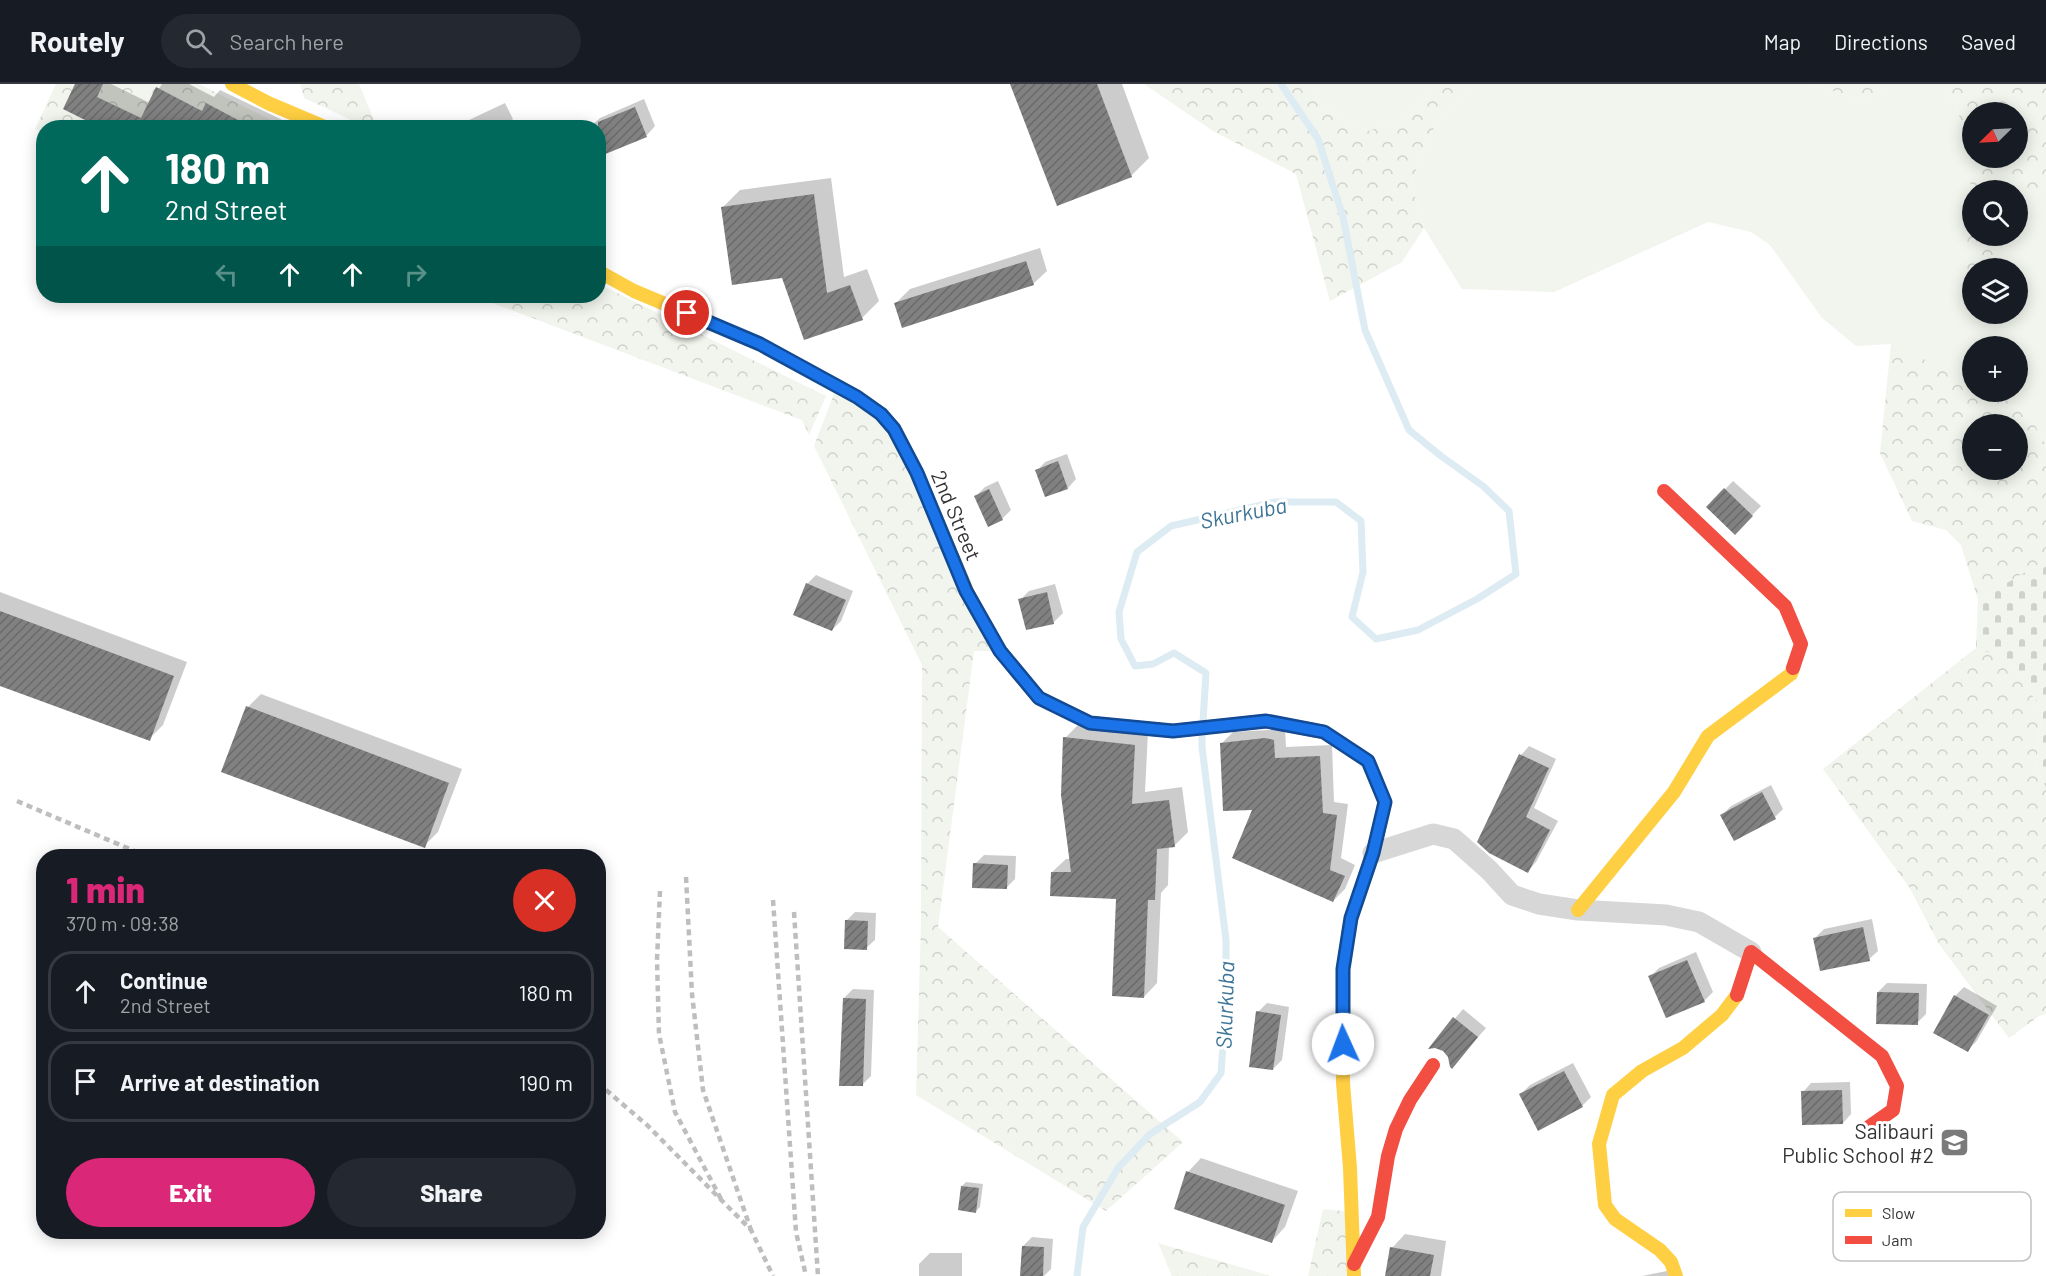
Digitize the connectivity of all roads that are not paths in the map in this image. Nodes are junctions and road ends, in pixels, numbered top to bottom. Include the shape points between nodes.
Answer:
1 (232, 84) edge
2 (308, 120) edge
3 (606, 275) edge
4 (1664, 491) dead end
5 (1373, 853) junction
6 (1578, 910) junction
7 (1751, 952) junction
8 (1433, 1065) dead end
9 (1866, 1129) dead end
10 (1354, 1270) edge
11 (1676, 1276) edge

1 - 2 street
3 - 5 street, 2nd Street via 760,344 881,414 894,429 917,473 966,591 1000,651 1039,698 1090,723 1173,731 1266,721 1324,732 1368,761 1385,802
4 - 6 street via 1785,606 1801,644 1791,674 1708,736 1674,792
5 - 6 street via 1433,834 1454,839 1512,895
5 - 10 street via 1351,918 1343,969 1343,1083
6 - 7 street via 1666,915 1699,922
7 - 9 street via 1882,1056 1898,1086 1893,1110
7 - 11 street via 1738,993 1722,1015 1683,1048 1642,1071 1613,1095 1599,1144 1605,1205 1615,1218 1660,1250 1671,1262
8 - 10 street via 1393,1136 1381,1209

